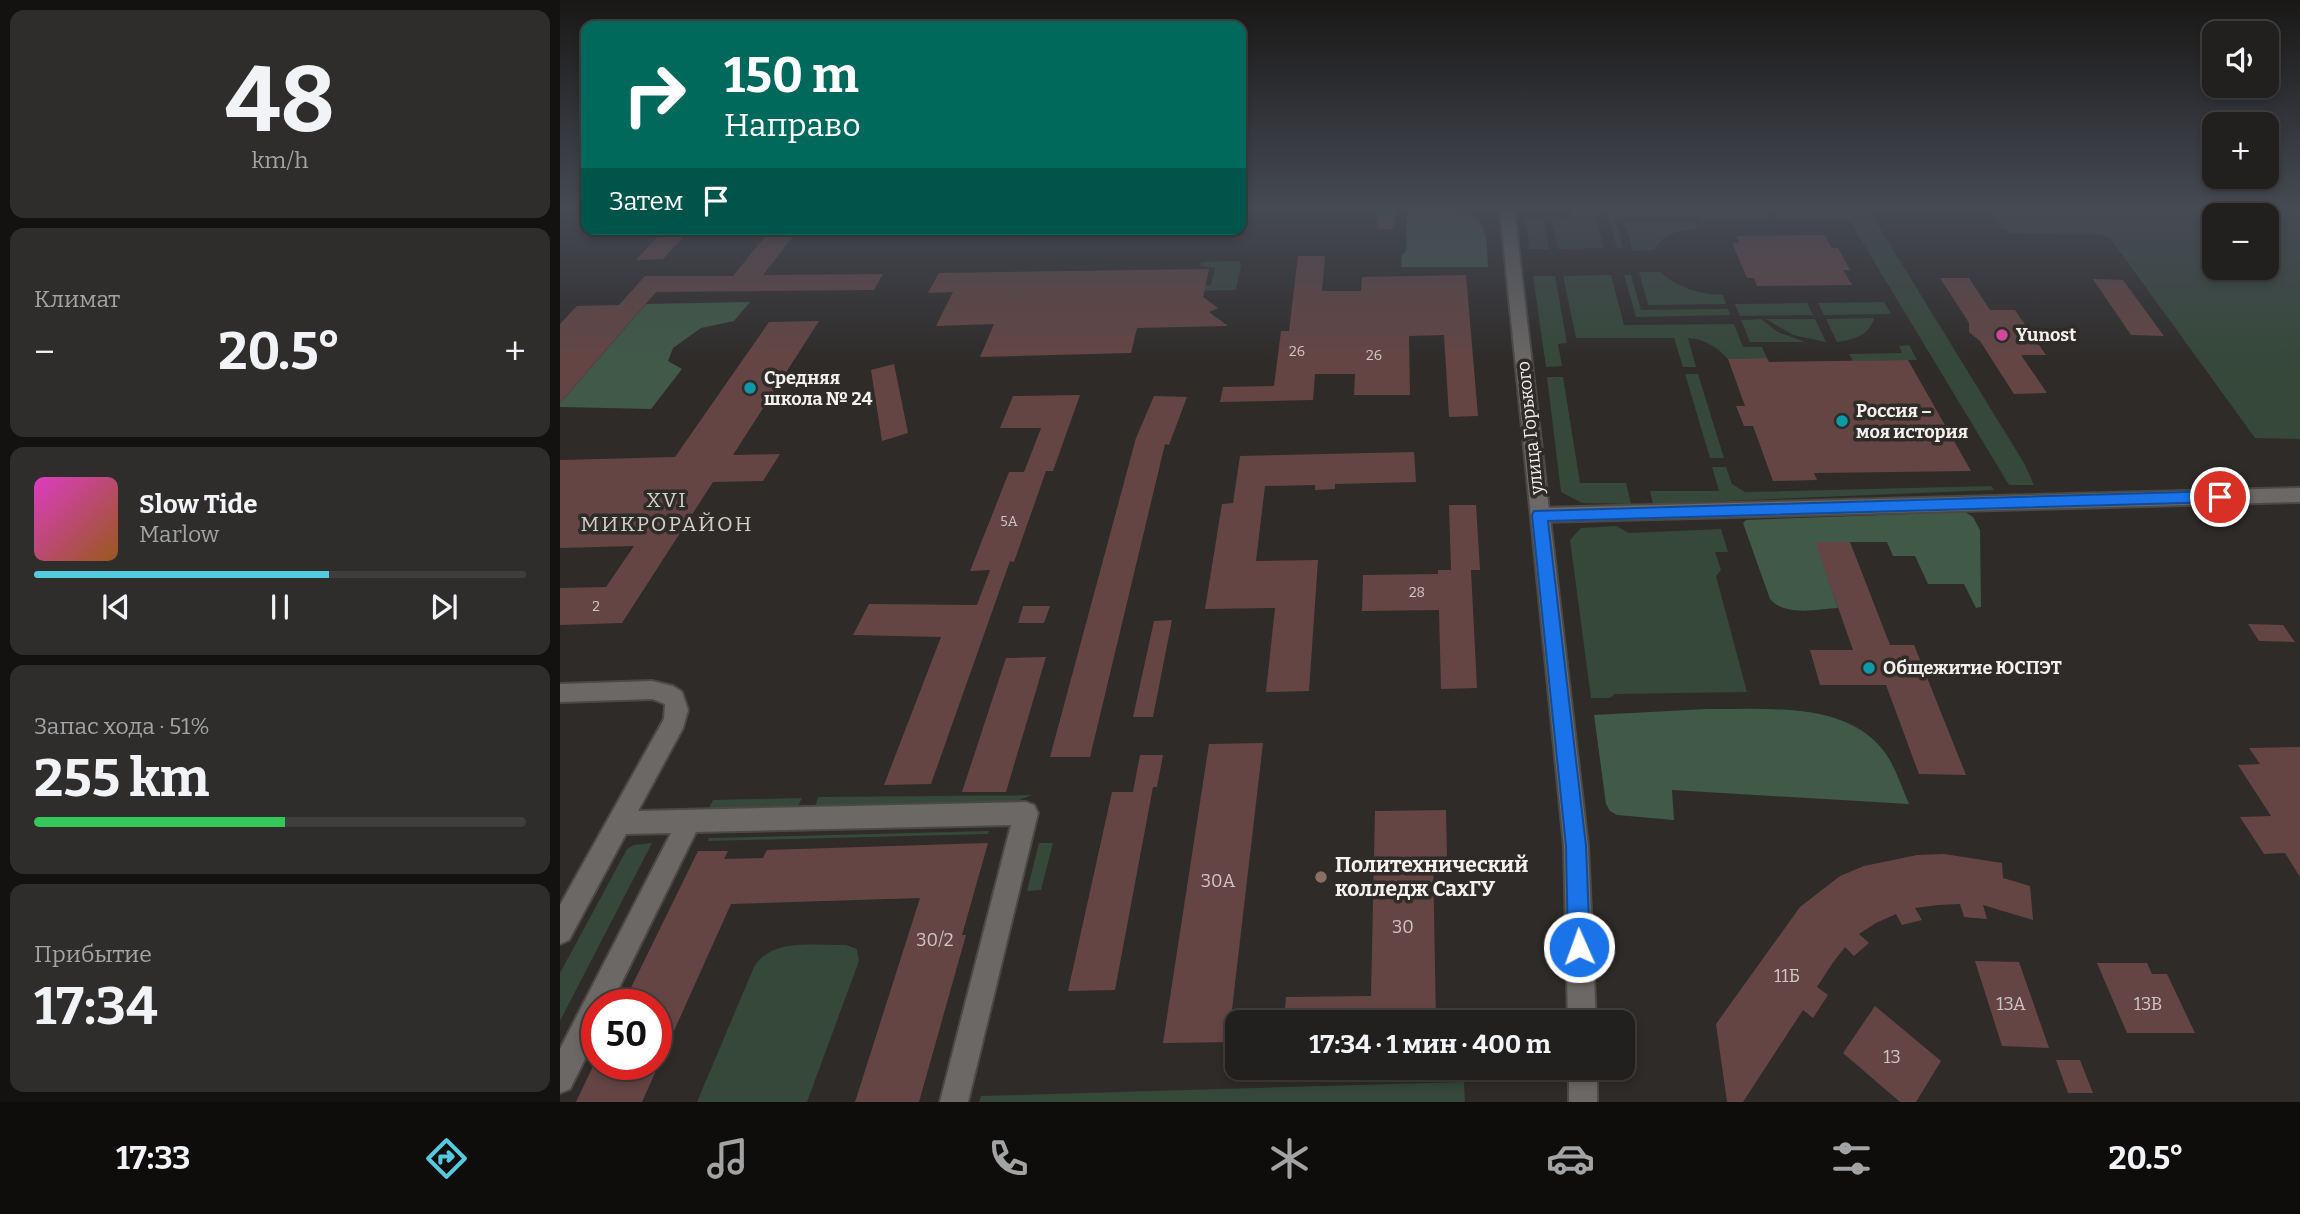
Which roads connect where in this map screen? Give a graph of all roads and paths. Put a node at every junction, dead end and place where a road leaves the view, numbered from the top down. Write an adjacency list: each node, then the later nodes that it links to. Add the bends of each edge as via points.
1 (1512, 260): 3 (street, улица Горького)
2 (2300, 495): 3 (street)
3 (1539, 515): 9 (street, улица Горького, via 1576,846)
4 (560, 693): 6 (street, via 652,690 674,699 675,721)
5 (689, 822): 6 (street); 8 (street); 13 (street, via 1026,813)
6 (620, 824): 7 (street)
7 (560, 931)
8 (605, 989)
9 (1582, 1010)
10 (581, 1037): 11 (street)
11 (560, 1079)
12 (1583, 1080): 14 (street)
13 (954, 1102)
14 (1583, 1102)

